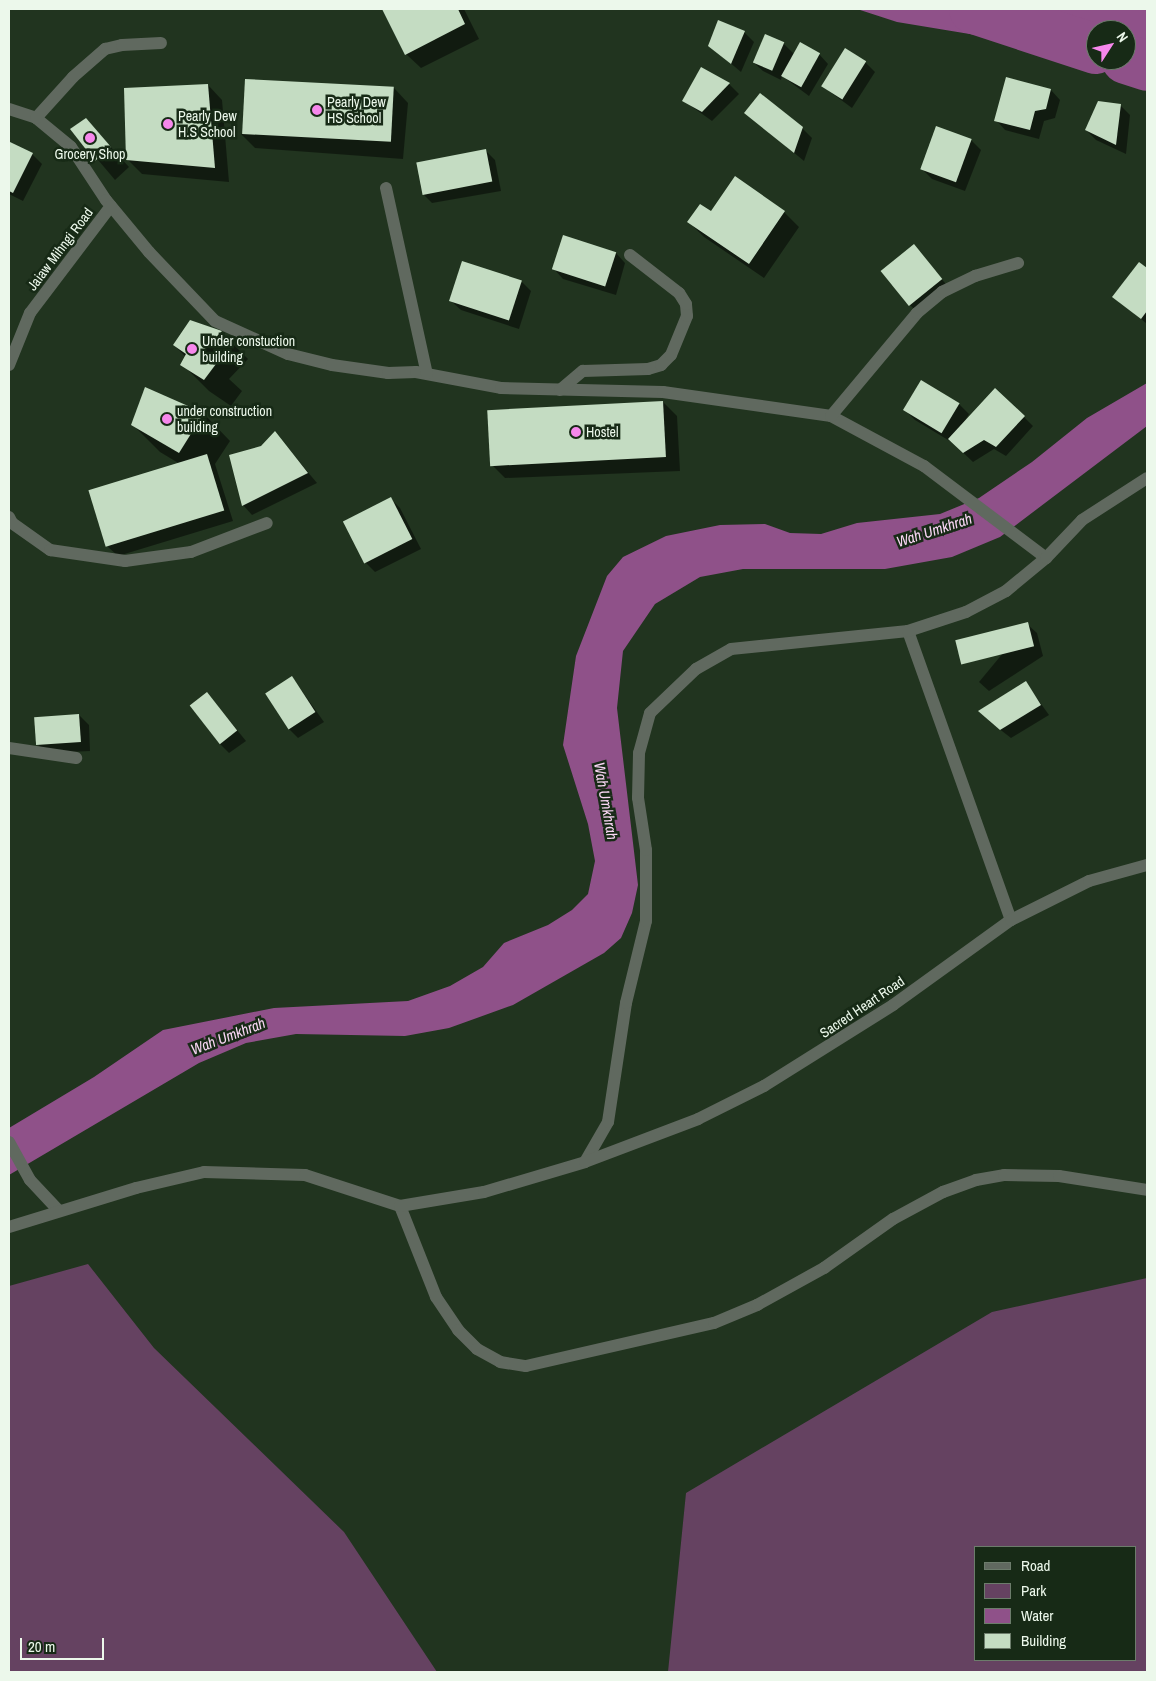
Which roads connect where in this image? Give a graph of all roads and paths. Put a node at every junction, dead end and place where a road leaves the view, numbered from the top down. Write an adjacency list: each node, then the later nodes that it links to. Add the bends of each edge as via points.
1 (161, 43): 3 (street, via 122,44 105,49 73,77)
2 (9, 109): 3 (street)
3 (36, 118): 5 (street, via 71,147)
4 (386, 188): 9 (street)
5 (111, 206): 8 (street, Jaiaw Mihngi Road, via 30,313); 9 (street, via 149,252 215,321 288,354 388,373)
6 (630, 255): 10 (street, via 679,293 686,304 688,316 671,355 661,365 648,369 583,371)
7 (1018, 263): 11 (street, via 975,276 936,297 916,313)
8 (9, 365)
9 (427, 374): 10 (street, via 501,388)
10 (560, 390): 11 (street, via 663,392)
11 (831, 416): 15 (street, via 924,466)
12 (1147, 478): 15 (street, via 1082,520)
13 (267, 522): 14 (street, via 191,552 125,561 50,550)
14 (10, 525)
15 (1046, 558): 16 (street, via 1006,591 966,612)
16 (908, 630): 20 (street); 22 (street, via 731,649 696,669 650,714 638,762 638,798 646,850 646,921 626,1003 608,1122)
17 (9, 748): 18 (street)
18 (76, 758)
19 (1147, 864): 20 (street, Sacred Heart Road, via 1089,881)
20 (1011, 920): 22 (street, Sacred Heart Road, via 848,1035 764,1086 698,1119)
21 (9, 1142): 25 (street, via 30,1180)
22 (585, 1162): 24 (street, Sacred Heart Road, via 484,1192)
23 (1147, 1190): 24 (street, via 1059,1176 1004,1175 976,1180 934,1196 893,1219 824,1268 757,1305 714,1323 526,1366 500,1362 476,1349 458,1330 436,1297)
24 (400, 1206): 25 (street, via 305,1175 204,1172)
25 (59, 1211): 26 (street)
26 (9, 1227)

